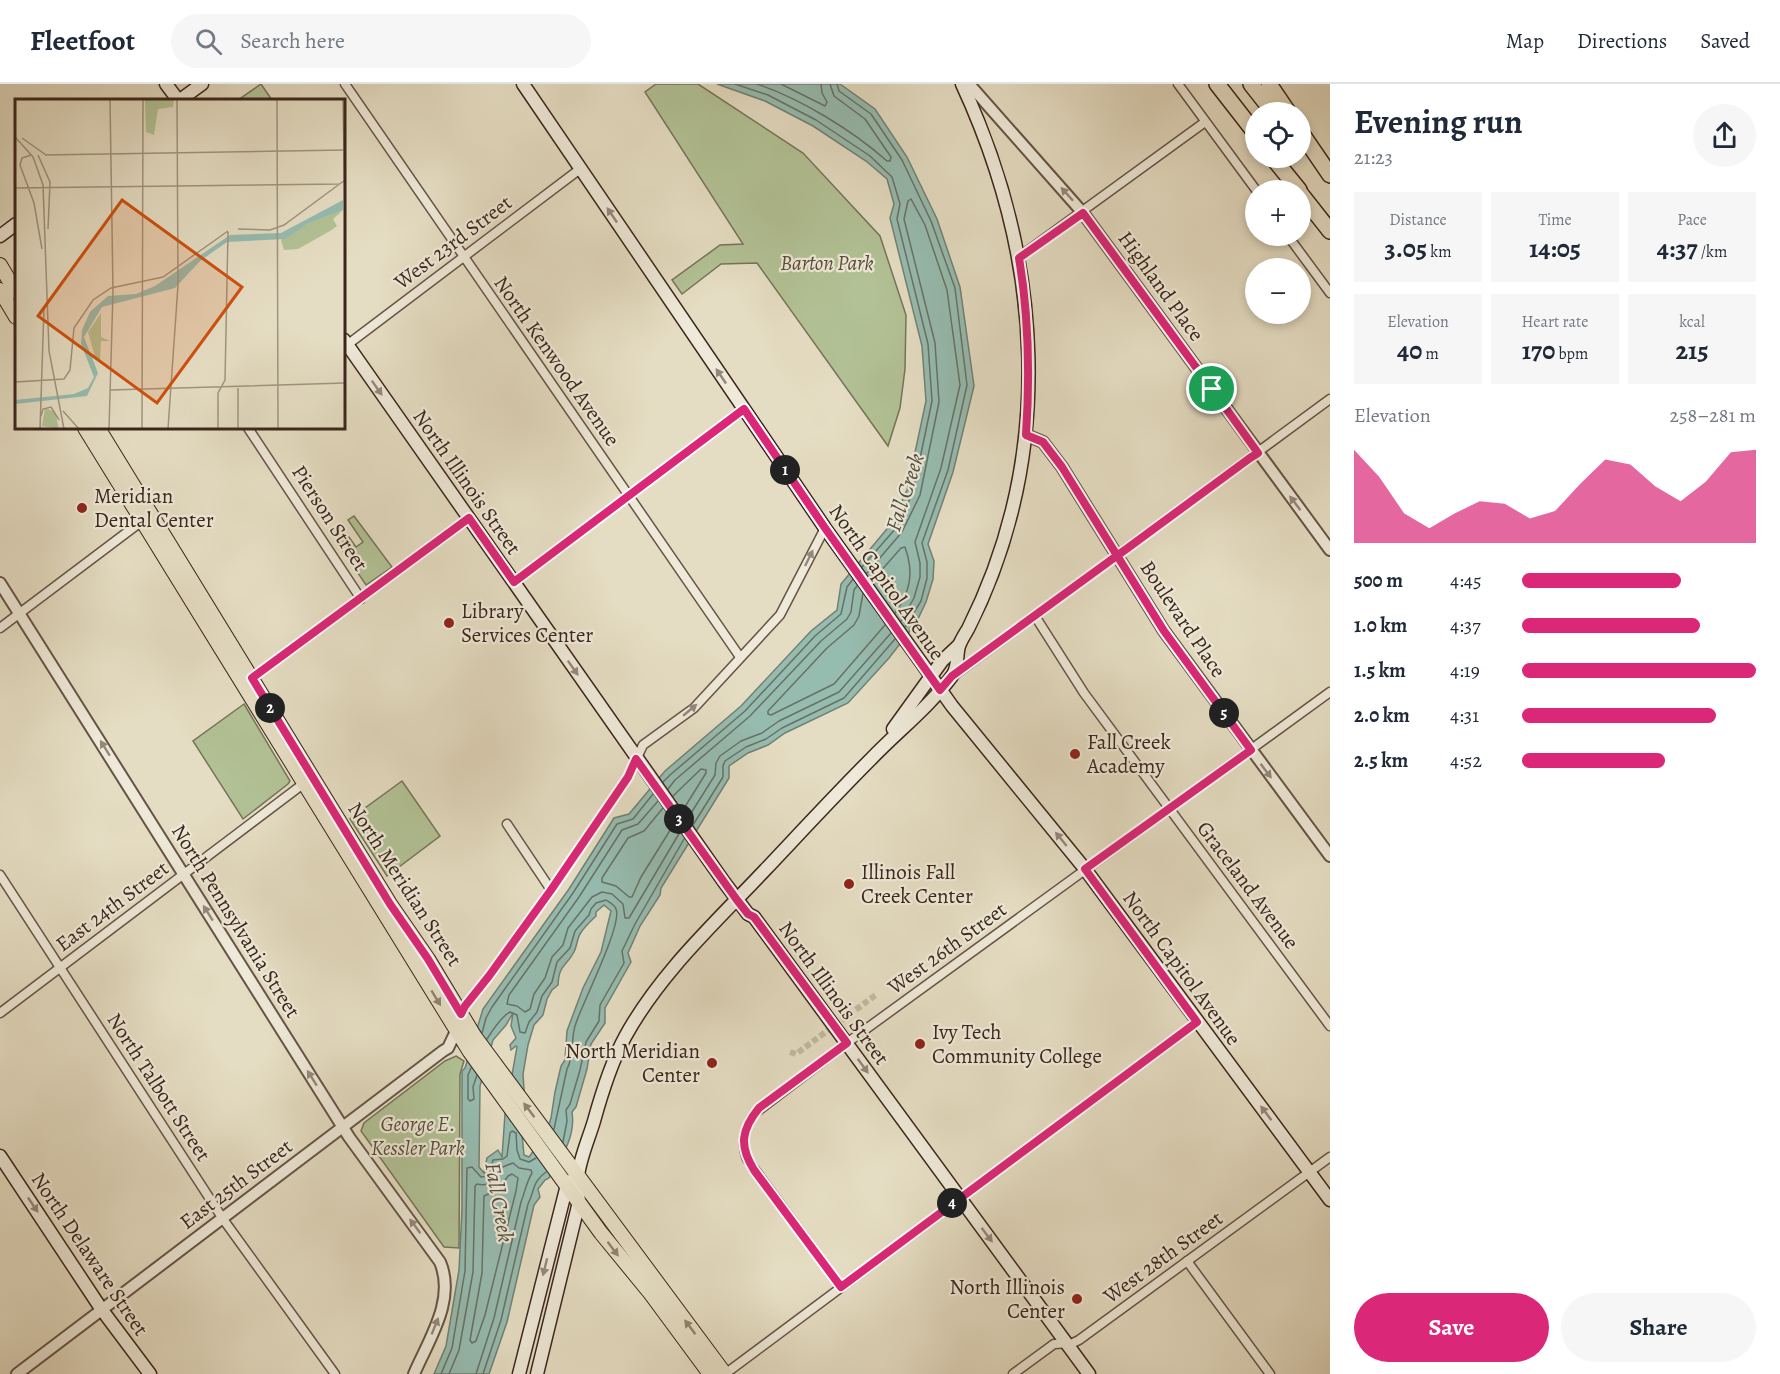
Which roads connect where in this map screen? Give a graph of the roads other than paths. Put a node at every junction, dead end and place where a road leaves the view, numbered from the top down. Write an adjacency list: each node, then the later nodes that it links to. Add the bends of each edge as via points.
1 (166, 84): 11 (main road)
2 (202, 84): 12 (main road)
3 (345, 84): 31 (street, North Kenwood Avenue)
4 (523, 84): 20 (main road, North Capitol Avenue)
5 (962, 84): 32 (main road, via 988,143)
6 (969, 84): 26 (street, Highland Place, one-way to 6)
7 (1178, 84): 16 (street)
8 (1217, 84): 15 (highway)
9 (1251, 84): 13 (highway)
10 (1269, 84): 14 (highway)
11 (178, 99)
12 (180, 99)
13 (1265, 102)
14 (1281, 102)
15 (1245, 120)
16 (1205, 122): 22 (street); 26 (street)
17 (1311, 147): 21 (highway)
18 (1311, 162): 24 (highway)
19 (1281, 168): 23 (highway)
20 (580, 169): 31 (street, West 23rd Street); 40 (main road, North Capitol Avenue, one-way to 20)
21 (1330, 175)
22 (1248, 180)
23 (1290, 180)
24 (1330, 185)
25 (1311, 206): 28 (highway)
26 (1083, 213): 32 (street); 45 (street, Highland Place)
27 (15, 225): 29 (main road)
28 (1330, 231)
29 (0, 236)
30 (1295, 246): 36 (street)
31 (464, 257): 38 (street, West 23rd Street); 46 (street, North Kenwood Avenue)
32 (1019, 258): 44 (main road, via 1029,346)
33 (0, 265): 35 (main road)
34 (0, 290): 37 (main road)
35 (15, 290)
36 (1330, 293)
37 (15, 315)
38 (345, 342): 47 (main road, North Illinois Street, one-way to 47)
39 (1330, 399): 45 (street)
40 (744, 409): 46 (street); 49 (main road, North Capitol Avenue)
41 (86, 429): 48 (main road, North Meridian Street)
42 (99, 429): 61 (main road, North Meridian Street)
43 (249, 429): 54 (street, Pierson Street)
44 (1026, 435): 51 (street, Boulevard Place, via 1043,442 1062,467); 58 (main road, via 1017,495 1005,539)
45 (1258, 453): 50 (street, Highland Place, one-way to 45); 51 (street)
46 (629, 496): 52 (street); 59 (street, North Kenwood Avenue)
47 (469, 518): 52 (main road, North Illinois Street); 54 (street)
48 (142, 521): 55 (street); 68 (main road, North Meridian Street)
49 (825, 528): 59 (street, one-way to 49, via 780,615); 62 (main road, North Capitol Avenue)
50 (1330, 550)
51 (1116, 556): 56 (street); 65 (street, Boulevard Place, via 1164,631)
52 (514, 582): 67 (main road, North Illinois Street, one-way to 67)
53 (0, 583): 55 (street, North Pennsylvania Street)
54 (361, 599): 61 (street)
55 (19, 613): 57 (street); 74 (street, North Pennsylvania Street, one-way to 55)
56 (1035, 616): 60 (street); 69 (street, Graceland Avenue, via 1084,693)
57 (0, 628)
58 (959, 645): 60 (main road); 62 (main road, via 942,660)
59 (740, 657): 67 (street, one-way to 59, via 643,745 694,708)
60 (952, 676): 63 (main road)
61 (252, 678): 79 (main road, North Meridian Street)
62 (931, 678): 63 (main road, North Capitol Avenue); 66 (main road)
63 (940, 690): 66 (main road); 72 (main road, North Capitol Avenue, one-way to 63)
64 (1330, 692): 65 (street, West 26th Street)
65 (1251, 750): 69 (street, West 26th Street); 71 (street, Boulevard Place, one-way to 71)
66 (872, 758): 76 (main road)
67 (636, 759): 75 (street, via 628,777); 76 (main road, North Illinois Street)
68 (303, 784): 74 (street, East 24th Street); 82 (main road, North Meridian Street, one-way to 82)
69 (1169, 808): 72 (street, West 26th Street); 81 (street, Graceland Avenue)
70 (507, 824): 75 (street)
71 (1330, 856)
72 (1085, 869): 80 (main road, North Capitol Avenue); 83 (street, West 26th Street)
73 (0, 875): 77 (street, North Talbott Street)
74 (183, 875): 77 (street, East 24th Street); 84 (street, North Pennsylvania Street, one-way to 74)
75 (551, 890): 79 (street)
76 (737, 900): 83 (main road, North Illinois Street, via 754,917); 88 (main road, via 663,980 625,1037 611,1066)
77 (60, 968): 78 (street, East 24th Street); 93 (street, North Talbott Street)
78 (0, 1013)
79 (461, 1014): 82 (street, East 25th Street); 88 (main road, North Meridian Street, one-way to 79)
80 (1197, 1022): 87 (main road, North Capitol Avenue, one-way to 80); 90 (street)
81 (1330, 1026)
82 (457, 1031): 84 (street, East 25th Street, via 448,1048); 89 (main road, North Meridian Street)
83 (847, 1043): 90 (main road, North Illinois Street, one-way to 90); 95 (street, West 26th Street, via 759,1108 743,1140 754,1170)
84 (344, 1128): 93 (street, East 25th Street); 101 (street, North Pennsylvania Street, one-way to 84, via 442,1309 445,1276 437,1256)
85 (0, 1156): 96 (main road, North Delaware Street, one-way to 96)
86 (1330, 1157): 87 (street, West 28th Street)
87 (1310, 1172): 91 (main road, North Capitol Avenue); 94 (street, West 28th Street)
88 (578, 1174): 89 (main road); 92 (main road); 105 (main road, North Meridian Street, one-way to 88)
89 (563, 1179): 92 (main road, North Meridian Street); 102 (main road, one-way to 102)
90 (959, 1198): 95 (street); 97 (main road, North Illinois Street, one-way to 97)
91 (1330, 1200)
92 (579, 1202): 103 (main road); 104 (main road, North Meridian Street, one-way to 104)
93 (223, 1219): 96 (street, East 25th Street); 100 (street, North Talbott Street)
94 (1187, 1261): 97 (street, West 28th Street, via 1079,1340); 108 (street)
95 (841, 1287): 105 (street)
96 (102, 1310): 98 (street, East 25th Street); 99 (main road, North Delaware Street)
97 (1066, 1342): 106 (street, West 28th Street, via 1054,1344); 107 (main road, North Illinois Street)
98 (17, 1374)
99 (150, 1374)
100 (335, 1374)
101 (414, 1374)
102 (519, 1374)
103 (537, 1374)
104 (710, 1374)
105 (725, 1374)
106 (1013, 1374)
107 (1089, 1374)
108 (1270, 1374)

